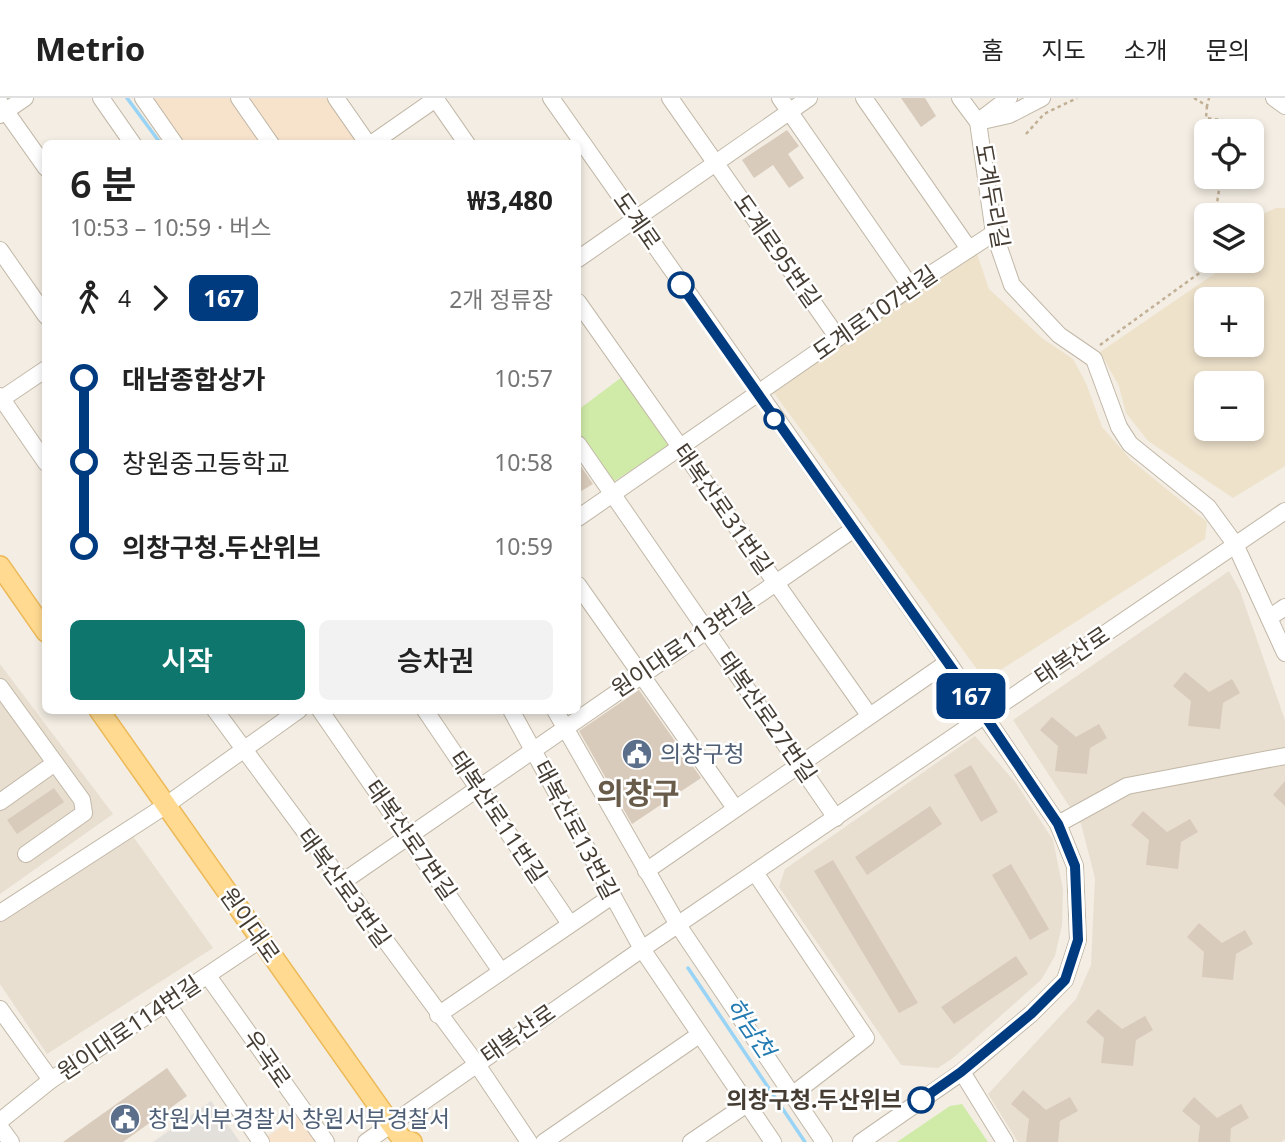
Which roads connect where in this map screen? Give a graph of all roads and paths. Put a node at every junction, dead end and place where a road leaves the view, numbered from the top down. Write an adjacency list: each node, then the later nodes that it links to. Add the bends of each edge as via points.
1 (25, 98): 21 (street)
2 (102, 98): 25 (street)
3 (143, 98): 26 (street)
4 (239, 98): 27 (street)
5 (336, 98): 28 (street)
6 (436, 98): 29 (street); 30 (street)
7 (551, 98): 31 (street, 도계로)
8 (670, 98): 34 (street, 도계로95번길)
9 (809, 98): 18 (street)
10 (864, 98): 37 (street)
11 (960, 98): 23 (street, 도계두리길)
12 (1009, 98): 23 (street)
13 (1042, 98): 23 (street, via 1009,115)
14 (1077, 98): 24 (path, via 1044,114)
15 (1194, 98): 19 (path)
16 (1209, 98): 19 (path)
17 (1273, 98): 20 (street)
18 (784, 105): 34 (street); 41 (street)
19 (1207, 106): 22 (path, via 1206,118)
20 (1285, 106)
21 (2, 110): 33 (street)
22 (1214, 119)
23 (978, 122): 36 (street, 도계두리길)
24 (1026, 134)
25 (130, 140)
26 (172, 140)
27 (268, 140)
28 (366, 140)
29 (375, 140)
30 (464, 140)
31 (581, 140)
32 (581, 141): 35 (street, 도계로)
33 (42, 163)
34 (716, 163): 35 (street); 44 (street, 도계로95번길)
35 (636, 219): 39 (street); 47 (street, 도계로)
36 (994, 233): 37 (street, 도계로107번길); 45 (street, 도계두리길, via 1012,285 1059,335)
37 (969, 249): 41 (street, 도계로107번길)
38 (0, 250): 43 (street)
39 (581, 257)
40 (1199, 273): 45 (path, via 1098,346)
41 (911, 287): 44 (street, 도계로107번길)
42 (581, 306): 50 (street, 태복산로31번길)
43 (42, 310)
44 (838, 338): 47 (street, 도계로107번길)
45 (1094, 359): 56 (street, via 1130,444 1208,507)
46 (42, 372): 48 (street)
47 (757, 395): 50 (street, 도계로107번길); 55 (street, 도계로)
48 (1, 398): 51 (street)
49 (581, 448): 52 (street, 태복산로27번길)
50 (680, 448): 52 (street, 도계로107번길); 58 (street, 태복산로31번길)
51 (42, 457)
52 (612, 494): 54 (street, 도계로107번길); 63 (street, 태복산로27번길)
53 (1285, 510): 56 (street, 태복산로)
54 (581, 516)
55 (854, 528): 58 (street, 원이대로113번길); 65 (street, 도계로)
56 (1235, 544): 61 (street); 76 (street, 태복산로)
57 (0, 566): 62 (main road)
58 (775, 583): 63 (street, 원이대로113번길); 75 (street, 태복산로31번길)
59 (581, 589): 66 (street)
60 (1285, 607): 61 (street)
61 (1269, 618): 64 (street)
62 (42, 626)
63 (706, 630): 66 (street, 원이대로113번길); 82 (street, 태복산로27번길)
64 (1285, 653)
65 (948, 662): 75 (street); 76 (street, 도계로)
66 (641, 675): 77 (street, 원이대로113번길); 86 (street)
67 (0, 687): 81 (street)
68 (102, 714): 85 (main road, 원이대로)
69 (218, 714): 78 (street, 태복산로3번길)
70 (293, 714): 78 (street)
71 (323, 714): 89 (street, 태복산로7번길)
72 (428, 714): 83 (street, 태복산로11번길)
73 (513, 714): 79 (street, 태복산로13번길)
74 (557, 714): 77 (street)
75 (869, 715): 82 (street)
76 (984, 715): 87 (street, 태복산로); 88 (street, 도계로)
77 (565, 728): 79 (street, 원이대로113번길); 91 (street)
78 (243, 750): 85 (street); 93 (street, 태복산로3번길)
79 (533, 750): 83 (street, 원이대로113번길); 94 (street, 태복산로13번길)
80 (1285, 756): 88 (street, via 1127,786)
81 (55, 763): 84 (street); 90 (street, via 82,800 84,813)
82 (800, 763): 86 (street); 87 (street, 태복산로27번길)
83 (479, 788): 89 (street, 원이대로113번길); 96 (street, 태복산로11번길)
84 (0, 802)
85 (165, 806): 95 (street); 98 (main road, 원이대로)
86 (735, 808): 91 (street)
87 (836, 818): 92 (street, 태복산로)
88 (1058, 824): 107 (street, 도계로, via 1075,866 1079,903 1078,940 1065,980)
89 (409, 836): 93 (street, 원이대로113번길); 100 (street, 태복산로7번길)
90 (26, 854)
91 (646, 871): 97 (street)
92 (756, 874): 97 (street, 태복산로); 109 (street, via 866,1038)
93 (341, 883): 104 (street, 태복산로3번길)
94 (612, 896): 96 (street); 99 (street, 태복산로13번길)
95 (0, 913)
96 (570, 924): 100 (street)
97 (676, 926): 99 (street, 태복산로); 109 (street)
98 (260, 940): 101 (street, 원이대로114번길); 113 (main road, 원이대로)
99 (644, 947): 105 (street, 태복산로13번길); 106 (street, 태복산로)
100 (500, 970): 104 (street)
101 (208, 976): 102 (street, 원이대로114번길); 116 (street, 우곡로)
102 (167, 1003): 108 (street, 원이대로114번길); 115 (street)
103 (0, 1009): 108 (street)
104 (438, 1015): 106 (street, 태복산로3번길)
105 (699, 1035): 110 (street, 태복산로13번길); 119 (street)
106 (476, 1063): 113 (street, 태복산로); 118 (street, 태복산로3번길)
107 (961, 1072): 123 (street, 도계로); 124 (street)
108 (51, 1080): 111 (street, 원이대로114번길)
109 (792, 1095): 122 (street)
110 (747, 1104): 120 (street); 121 (street, 태복산로13번길)
111 (0, 1121)
112 (0, 1127): 114 (street)
113 (402, 1137): 117 (street)
114 (10, 1142)
115 (261, 1142)
116 (326, 1142)
117 (366, 1142)
118 (529, 1142)
119 (544, 1142)
120 (691, 1142)
121 (773, 1142)
122 (824, 1142)
123 (861, 1142)
124 (1005, 1142)

